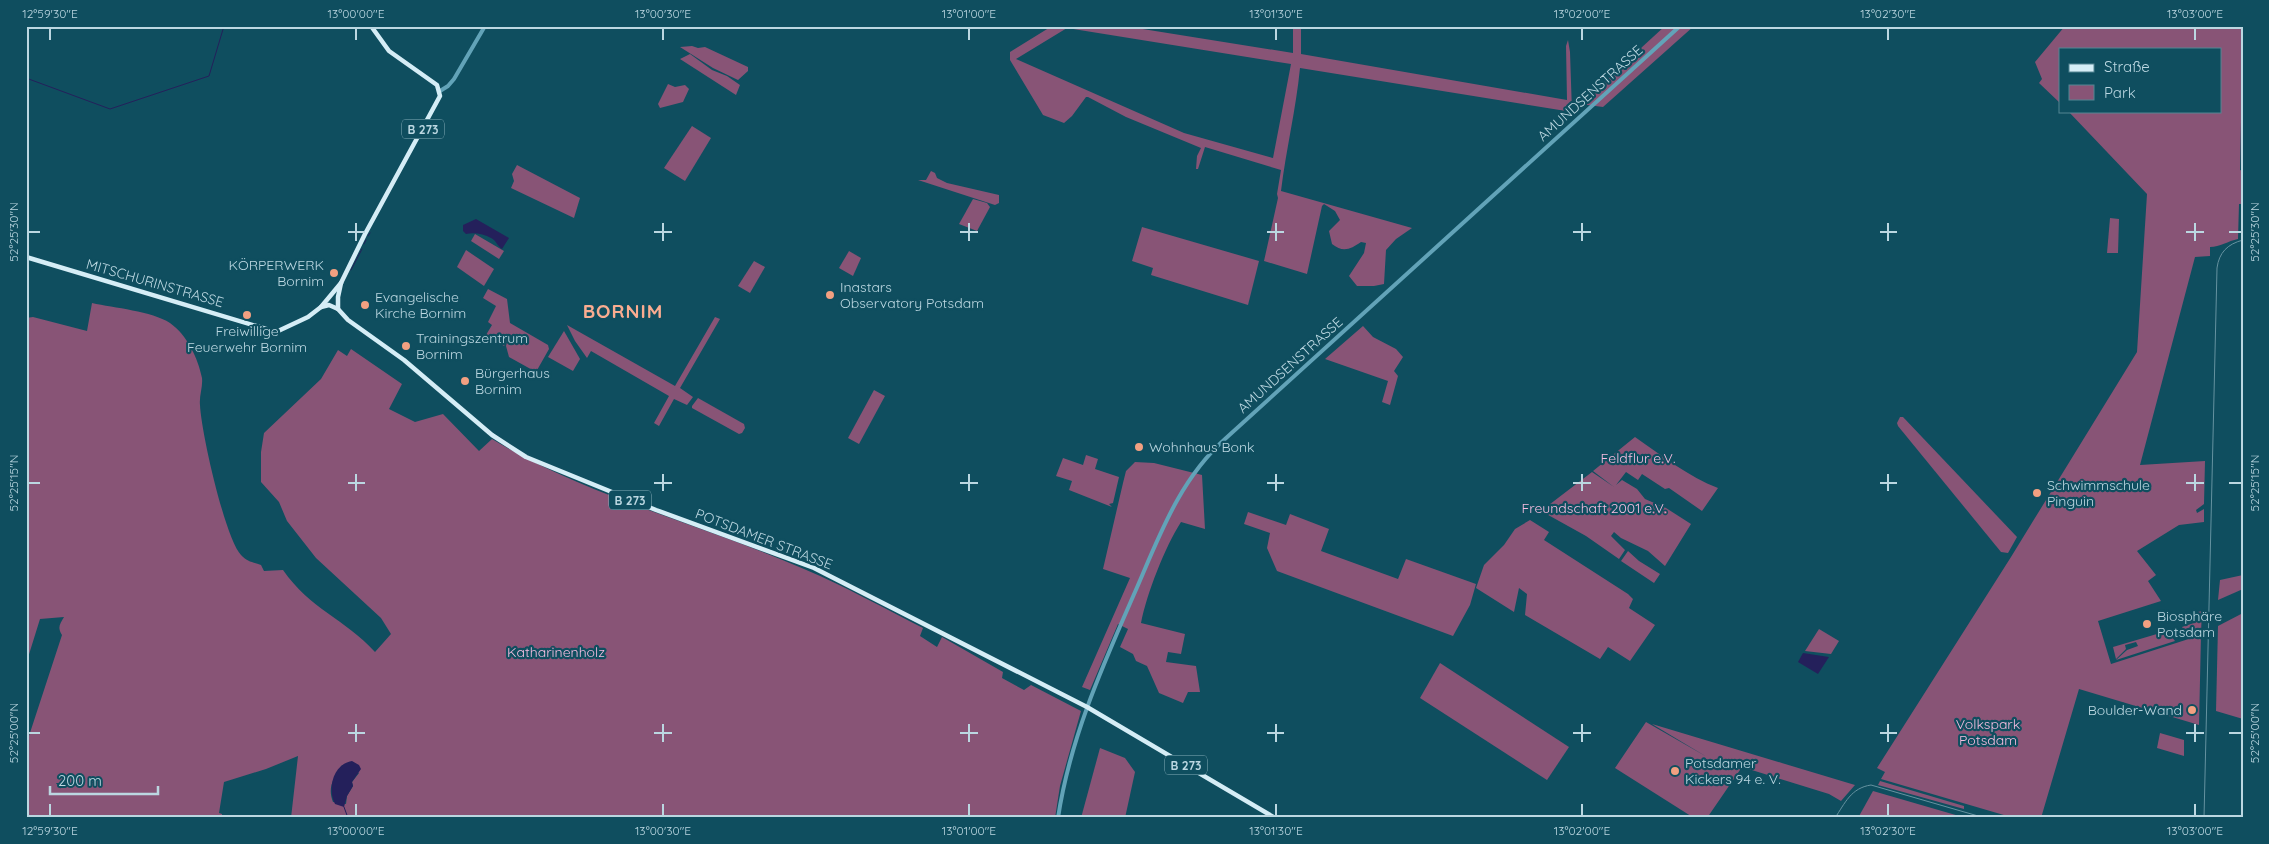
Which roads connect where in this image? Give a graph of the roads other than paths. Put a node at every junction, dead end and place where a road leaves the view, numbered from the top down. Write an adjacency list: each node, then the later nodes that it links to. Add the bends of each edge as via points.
1 (371, 26): 4 (main road, via 389,51 435,82)
2 (485, 26): 4 (street, via 454,79)
3 (1680, 26): 9 (street, AMUNDSENSTRASSE, via 1210,454 1192,474 1169,515)
4 (440, 91): 6 (main road, B 273, via 440,98 375,214)
5 (26, 257): 7 (main road, MITSCHURINSTRASSE, via 276,332)
6 (341, 284): 7 (main road); 8 (main road, B 273)
7 (321, 307): 8 (main road)
8 (338, 309): 9 (main road, POTSDAMER STRASSE / B 273, via 497,438 526,457 656,510 814,568)
9 (1087, 707): 10 (street, AMUNDSENSTRASSE, via 1064,785); 11 (main road, POTSDAMER STRASSE / B 273)
10 (1058, 818)
11 (1275, 818)

